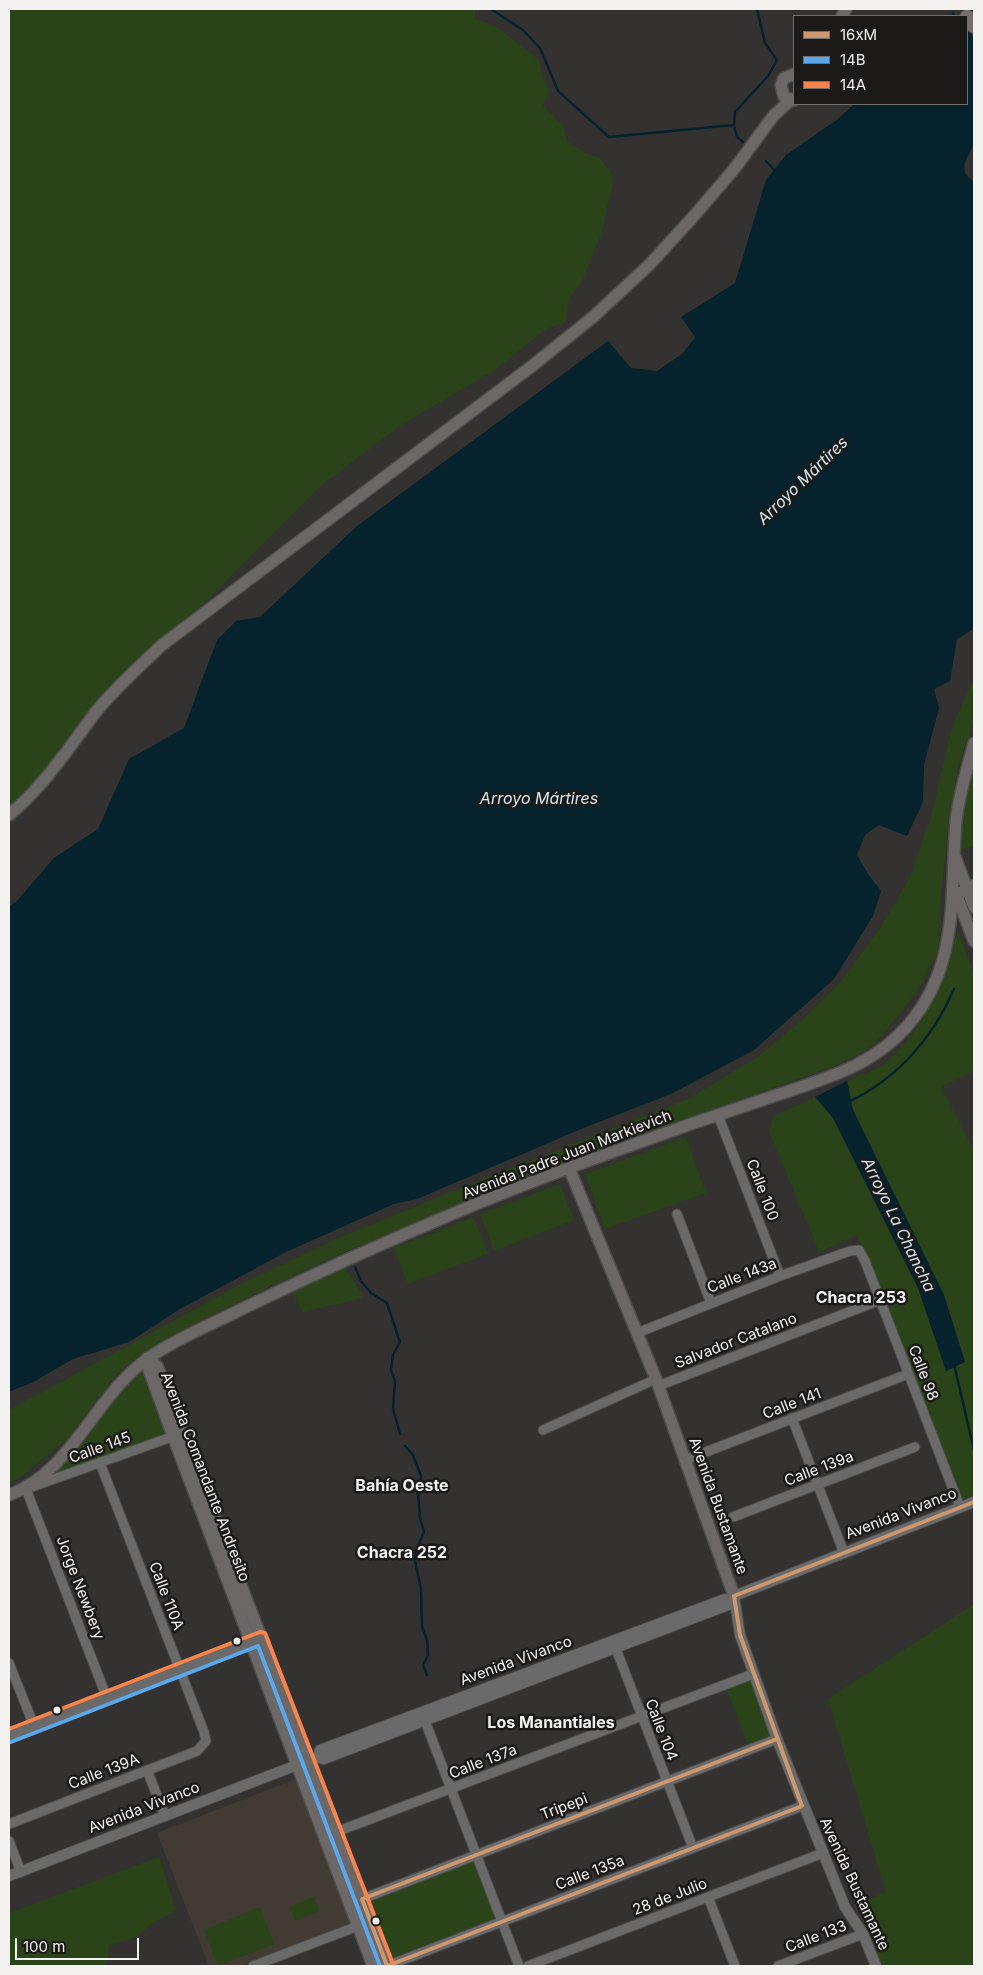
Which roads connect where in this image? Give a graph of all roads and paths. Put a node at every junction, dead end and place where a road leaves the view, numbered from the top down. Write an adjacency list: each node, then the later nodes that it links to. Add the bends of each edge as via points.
1 (793, 74): 2 (main road, via 782,81)
2 (789, 98): 4 (main road, via 735,168 650,265 532,366 162,645 96,712 37,789)
3 (974, 743): 5 (main road, Avenida Padre Juan Markievich, via 956,819)
4 (9, 815)
5 (955, 855): 6 (main road, Avenida Padre Juan Markievich); 7 (main road)
6 (952, 882): 8 (main road); 11 (main road, Avenida Padre Juan Markievich, via 949,939 935,984 910,1023 891,1043 846,1072)
7 (970, 885): 8 (street); 9 (main road)
8 (958, 899): 10 (main road)
9 (974, 907)
10 (974, 941)
11 (718, 1115): 12 (main road, Avenida Padre Juan Markievich); 15 (street, Calle 100)
12 (569, 1168): 18 (main road, Avenida Bustamante); 19 (main road, Avenida Padre Juan Markievich, via 372,1249 170,1344)
13 (677, 1214): 17 (street)
14 (859, 1250): 15 (street, Calle 143a); 16 (street, Calle 98)
15 (780, 1276): 17 (street, Calle 143a)
16 (880, 1300): 20 (street, Calle 98); 21 (street, Salvador Catalano)
17 (711, 1303): 18 (street, Calle 143a)
18 (637, 1333): 21 (main road, Avenida Bustamante)
19 (147, 1358): 24 (main road, Avenida Comandante Andresito, via 149,1370); 29 (main road, Avenida Padre Juan Markievich, via 126,1376 50,1469)
20 (908, 1374): 22 (street, Calle 141); 32 (street, Calle 98)
21 (657, 1382): 23 (street, Salvador Catalano); 26 (main road, Avenida Bustamante)
22 (792, 1418): 26 (street, Calle 141); 28 (street)
23 (543, 1430)
24 (178, 1434): 27 (street, Calle 145); 36 (main road, Avenida Comandante Andresito)
25 (916, 1447): 28 (street, Calle 139a)
26 (685, 1460): 35 (main road, Avenida Bustamante)
27 (100, 1463): 29 (street, Calle 145); 39 (street, Calle 110A)
28 (818, 1484): 33 (street, Calle 139a); 34 (street)
29 (26, 1489): 30 (main road, Avenida Padre Juan Markievich); 41 (street, Jorge Newbery)
30 (9, 1495)
31 (974, 1502): 32 (street, Avenida Vivanco)
32 (960, 1507): 34 (street, Avenida Vivanco)
33 (733, 1517)
34 (844, 1553): 35 (street, Avenida Vivanco)
35 (732, 1599): 37 (street, Avenida Vivanco, via 728,1606); 40 (street, Avenida Bustamante); 48 (street, Avenida Vivanco, via 320,1750)
36 (256, 1640): 39 (street); 48 (main road, Avenida Comandante Andresito); 49 (main road, Avenida Comandante Andresito)
37 (616, 1649): 42 (street, Calle 104); 43 (street, Avenida Vivanco)
38 (9, 1663): 44 (street)
39 (180, 1670): 41 (street); 47 (street, Calle 110A)
40 (752, 1674): 42 (street, Calle 137a); 46 (street, Avenida Bustamante)
41 (107, 1698): 44 (street)
42 (641, 1716): 51 (street, Calle 104); 52 (street, Calle 137a)
43 (425, 1721): 48 (street, Avenida Vivanco, via 324,1759); 52 (street)
44 (34, 1726): 45 (street)
45 (9, 1736)
46 (777, 1740): 51 (street, Tripepi); 53 (street, Avenida Bustamante)
47 (206, 1741): 50 (street, Calle 139A, via 197,1751)
48 (314, 1758): 49 (street, Avenida Vivanco); 56 (main road, Avenida Comandante Andresito)
49 (297, 1765): 54 (street, Avenida Vivanco); 66 (main road, Avenida Comandante Andresito)
50 (148, 1770): 54 (street); 55 (street, Calle 139A)
51 (667, 1782): 58 (street, Calle 104); 60 (street, Tripepi)
52 (451, 1788): 56 (street, Calle 137a); 60 (street)
53 (802, 1806): 58 (street, Calle 135a); 59 (street, Avenida Bustamante)
54 (165, 1816): 61 (street, Avenida Vivanco)
55 (9, 1824)
56 (336, 1832): 64 (main road, Avenida Comandante Andresito)
57 (9, 1842): 61 (street)
58 (693, 1848): 65 (street, Calle 135a)
59 (822, 1853): 63 (street, 28 de Julio); 67 (street, Avenida Bustamante, via 845,1907)
60 (477, 1855): 64 (street, Tripepi); 65 (street)
61 (21, 1872): 62 (street, Avenida Vivanco)
62 (9, 1876)
63 (708, 1897): 72 (street, 28 de Julio); 73 (street)
64 (362, 1899): 70 (main road, Avenida Comandante Andresito)
65 (503, 1922): 70 (street, Calle 135a); 71 (street)
66 (358, 1926): 68 (street); 69 (main road, Avenida Comandante Andresito)
67 (863, 1934): 74 (street, Calle 133); 75 (street, Avenida Bustamante)
68 (253, 1966)
69 (373, 1966)
70 (387, 1966)
71 (519, 1966)
72 (528, 1966)
73 (735, 1966)
74 (778, 1966)
75 (876, 1966)

